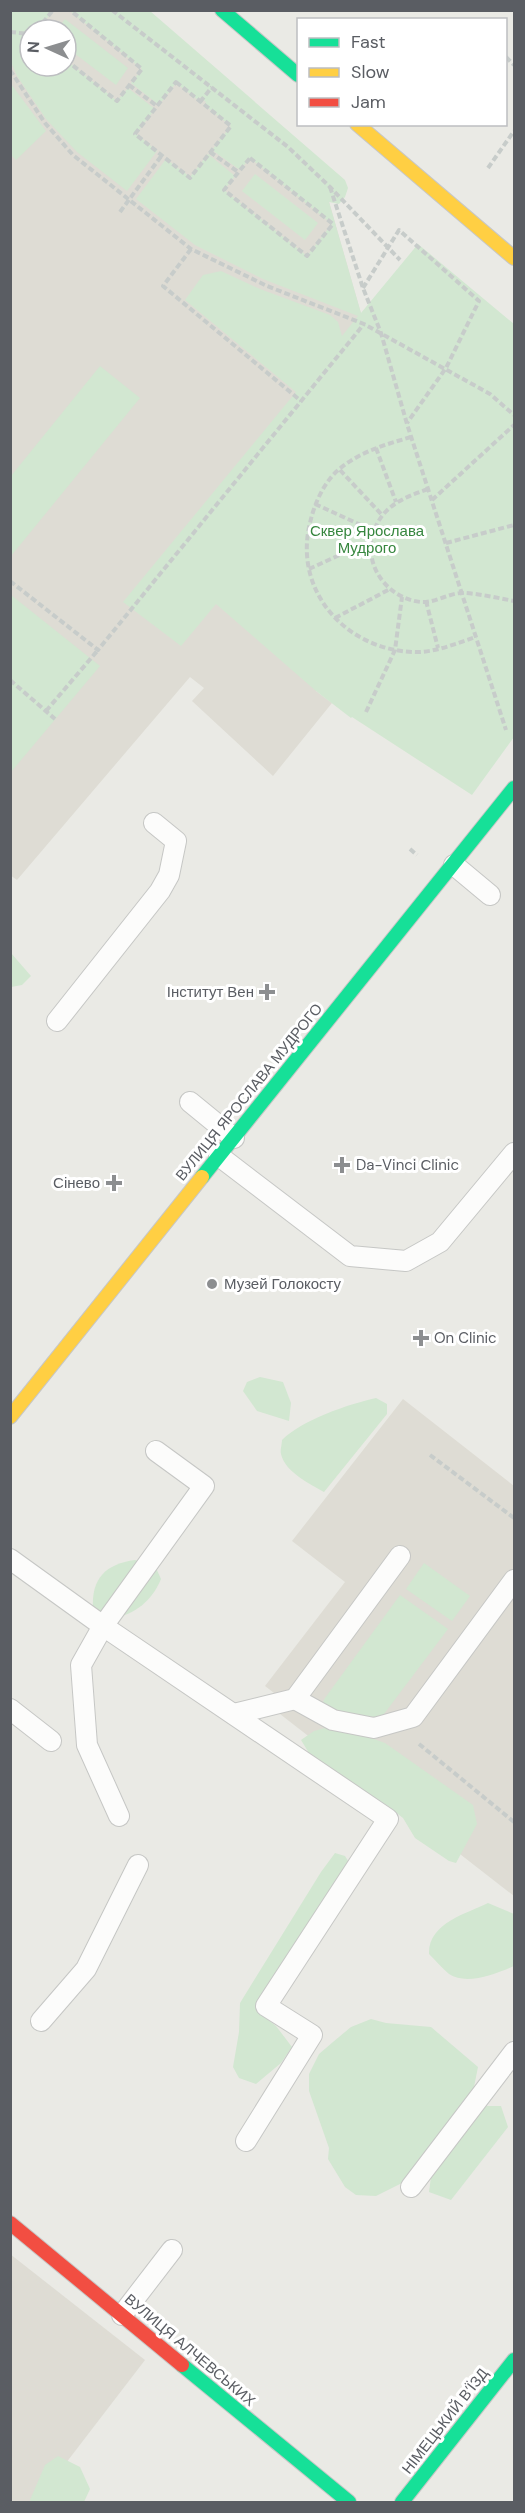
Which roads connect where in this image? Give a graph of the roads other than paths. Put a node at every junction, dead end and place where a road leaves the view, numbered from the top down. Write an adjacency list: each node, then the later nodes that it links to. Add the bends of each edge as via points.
1 (222, 10): 2 (street)
2 (297, 74)
3 (359, 126): 4 (street)
4 (514, 258)
5 (514, 788): 7 (street, ВУЛИЦЯ ЯРОСЛАВА МУДРОГО)
6 (154, 823): 9 (lane, via 176,841 169,875)
7 (454, 865): 8 (lane); 11 (street, ВУЛИЦЯ ЯРОСЛАВА МУДРОГО)
8 (490, 895)
9 (57, 1021)
10 (190, 1102): 11 (lane)
11 (234, 1138): 13 (street, ВУЛИЦЯ ЯРОСЛАВА МУДРОГО)
12 (514, 1153): 13 (lane, via 440,1242 406,1261 350,1256)
13 (219, 1156): 14 (street, ВУЛИЦЯ ЯРОСЛАВА МУДРОГО)
14 (10, 1418)
15 (156, 1451): 19 (lane, via 204,1486)
16 (400, 1556): 20 (lane)
17 (10, 1559): 19 (lane)
18 (514, 1580): 20 (lane, via 413,1717 374,1728 333,1720)
19 (103, 1626): 22 (lane); 24 (lane, via 81,1665 87,1745)
20 (295, 1699): 22 (lane)
21 (10, 1709): 23 (lane)
22 (234, 1714): 28 (lane, via 388,1819 266,2006 312,2036)
23 (51, 1741)
24 (119, 1816)
25 (138, 1865): 26 (lane, via 86,1969)
26 (41, 2021)
27 (514, 2052): 29 (lane)
28 (246, 2141)
29 (411, 2187)
30 (10, 2223): 32 (street, ВУЛИЦЯ АЛЧЕВСЬКИХ)
31 (172, 2250): 32 (lane)
32 (122, 2315): 34 (street, ВУЛИЦЯ АЛЧЕВСЬКИХ)
33 (514, 2360): 35 (street, НІМЕЦЬКИЙ В’ЇЗД)
34 (349, 2502)
35 (402, 2502)

